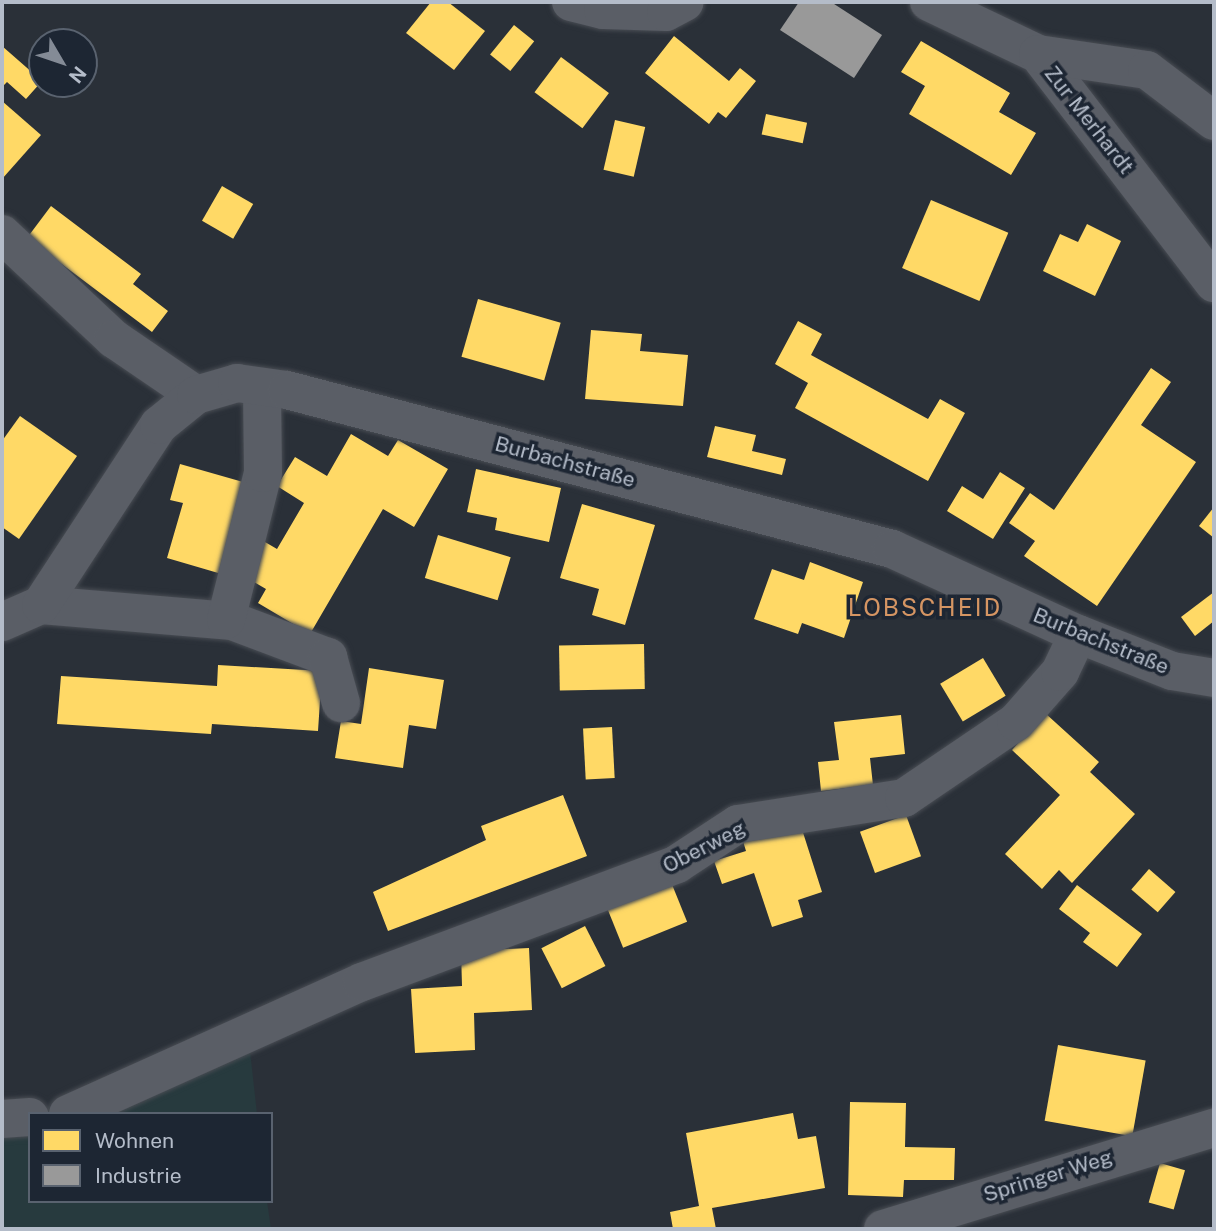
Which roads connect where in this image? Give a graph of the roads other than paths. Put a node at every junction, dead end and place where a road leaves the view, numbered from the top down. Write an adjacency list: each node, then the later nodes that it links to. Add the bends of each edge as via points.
1 (571, 2): 2 (street, via 603,10 666,12)
2 (685, 2)
3 (929, 2): 4 (street, Zur Merhardt)
4 (1038, 54): 5 (street, via 1147,70); 7 (street, Zur Merhardt)
5 (1214, 121)
6 (2, 234): 9 (street, via 114,338)
7 (1214, 283)
8 (262, 387): 9 (street, Burbachstraße, via 237,383); 11 (street, via 262,473); 13 (street, Burbachstraße, via 892,549)
9 (196, 395): 10 (street, Burbachstraße, via 159,425)
10 (41, 605): 11 (street); 12 (street)
11 (226, 620): 15 (street, via 328,657)
12 (2, 622)
13 (1078, 634): 14 (street, Burbachstraße, via 1172,671); 16 (street, Oberweg, via 1060,672 1016,722 904,798 738,824 677,864 362,982)
14 (1214, 678)
15 (341, 703)
16 (72, 1112)
17 (28, 1117): 18 (street)
18 (2, 1119)
19 (1214, 1128): 20 (street, Springer Weg)
20 (883, 1229)

